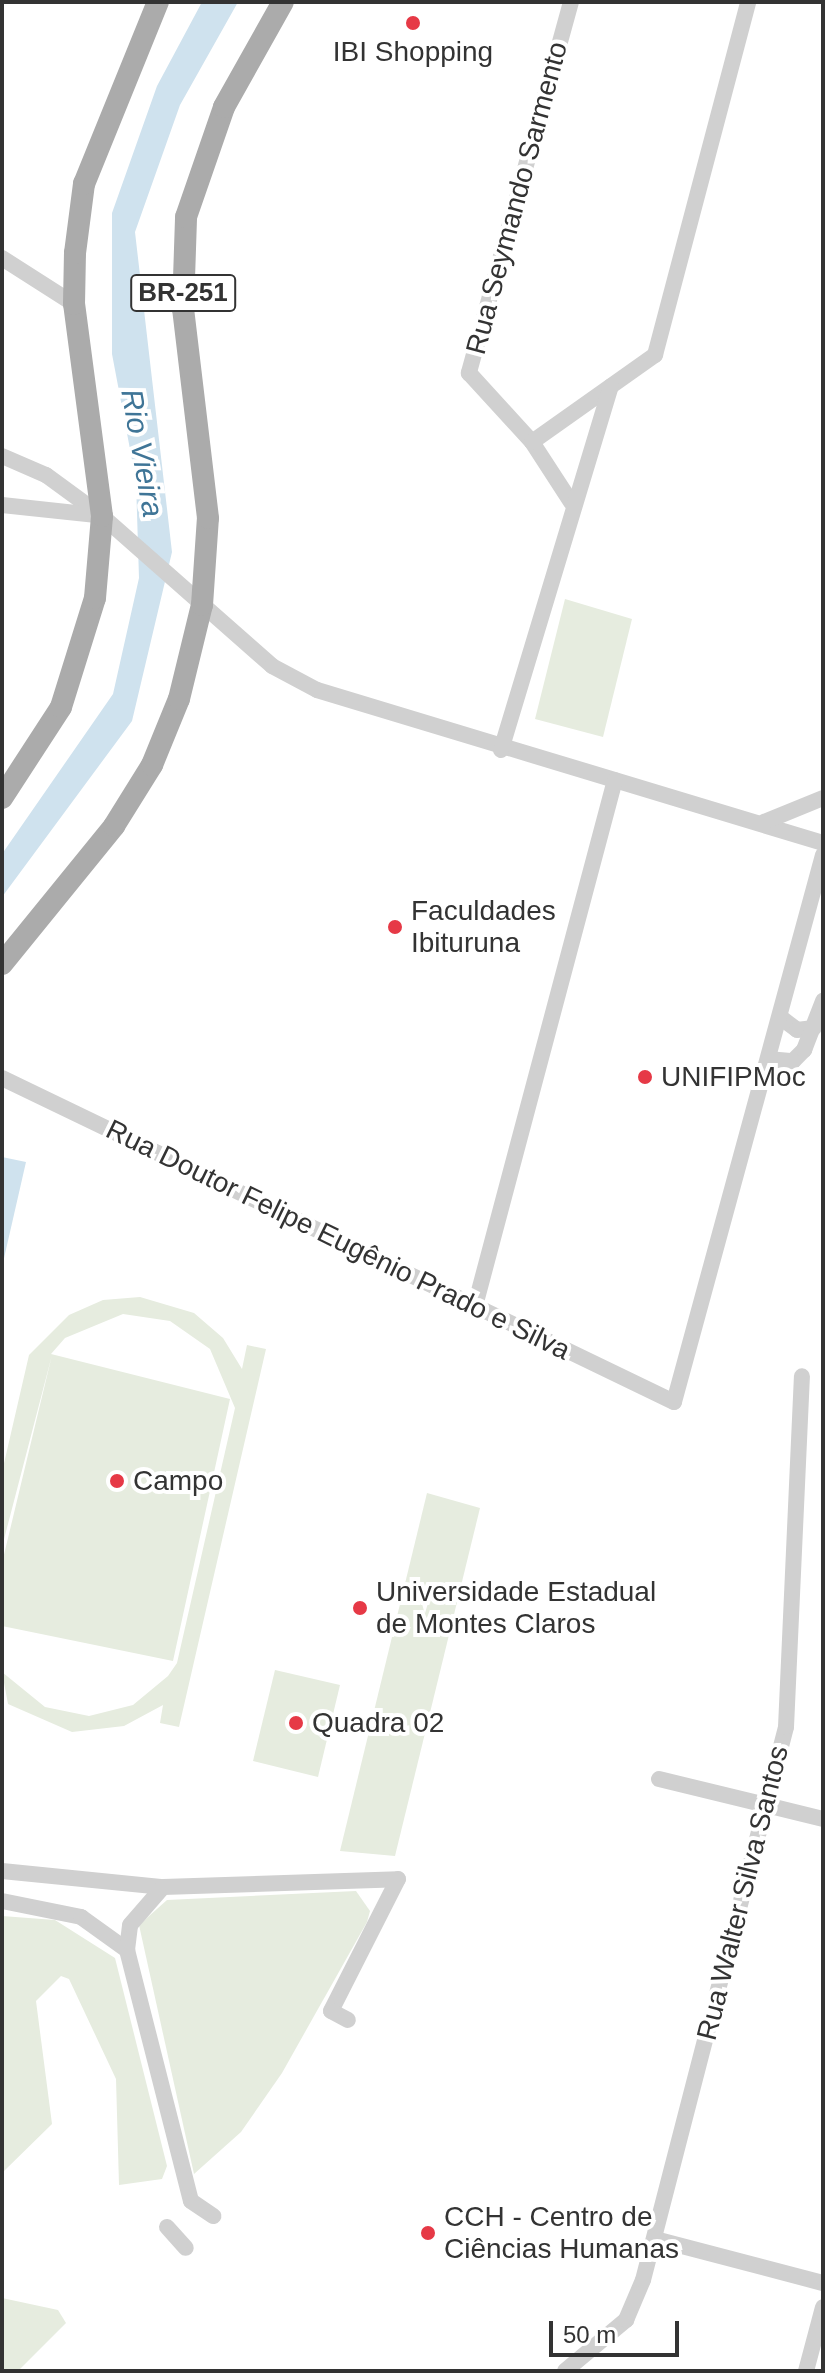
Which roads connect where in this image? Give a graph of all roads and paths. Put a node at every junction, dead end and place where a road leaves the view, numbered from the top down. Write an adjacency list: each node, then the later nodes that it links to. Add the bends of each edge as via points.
1 (158, 2): 6 (main road, via 84,184)
2 (283, 2): 15 (main road, BR-251, via 224,107 186,217 183,309 208,518)
3 (571, 2): 8 (street, Rua Seymando Sarmento, via 469,373)
4 (748, 2): 7 (street, via 655,355)
5 (2, 258): 6 (street)
6 (74, 304): 14 (main road)
7 (611, 386): 8 (street); 9 (street)
8 (532, 442): 11 (street, Rua Seymando Sarmento)
9 (586, 454): 11 (street, via 569,468); 12 (street)
10 (2, 456): 14 (street, via 46,475)
11 (549, 466): 12 (street, Rua Seymando Sarmento)
12 (571, 502): 16 (street)
13 (2, 505): 14 (street)
14 (102, 516): 15 (street); 18 (main road, via 95,598 61,707)
15 (202, 605): 16 (street, via 272,666 317,690); 23 (main road, BR-251, via 179,699 152,765 114,826)
16 (501, 750): 17 (street)
17 (615, 780): 20 (street); 29 (street)
18 (4, 788)
19 (823, 798): 20 (street)
20 (763, 822): 21 (street)
21 (823, 843)
22 (823, 855): 25 (street)
23 (2, 964)
24 (823, 1001): 26 (street)
25 (780, 1017): 26 (street, via 797,1030); 27 (street)
26 (814, 1028): 27 (street, via 793,1061)
27 (768, 1059): 29 (street, Rua Doutor Felipe Eugênio Prado e Silva, via 674,1402)
28 (2, 1078): 29 (street, Rua Doutor Felipe Eugênio Prado e Silva)
29 (475, 1306)
30 (802, 1376): 32 (street, Rua Walter Silva Santos, via 786,1727)
31 (659, 1779): 32 (street)
32 (765, 1803): 33 (street); 41 (street, Rua Walter Silva Santos)
33 (823, 1819)
34 (2, 1871): 35 (street)
35 (163, 1887): 37 (street, via 130,1925); 38 (street, via 398,1879 331,2011)
36 (2, 1901): 37 (street, via 81,1917)
37 (127, 1950): 39 (street, via 191,2201)
38 (348, 2020)
39 (213, 2216)
40 (167, 2227): 42 (street)
41 (655, 2239): 43 (street); 45 (street, Rua Walter Silva Santos, via 626,2320)
42 (186, 2248)
43 (823, 2283)
44 (823, 2307): 46 (street)
45 (565, 2371)
46 (806, 2371)

